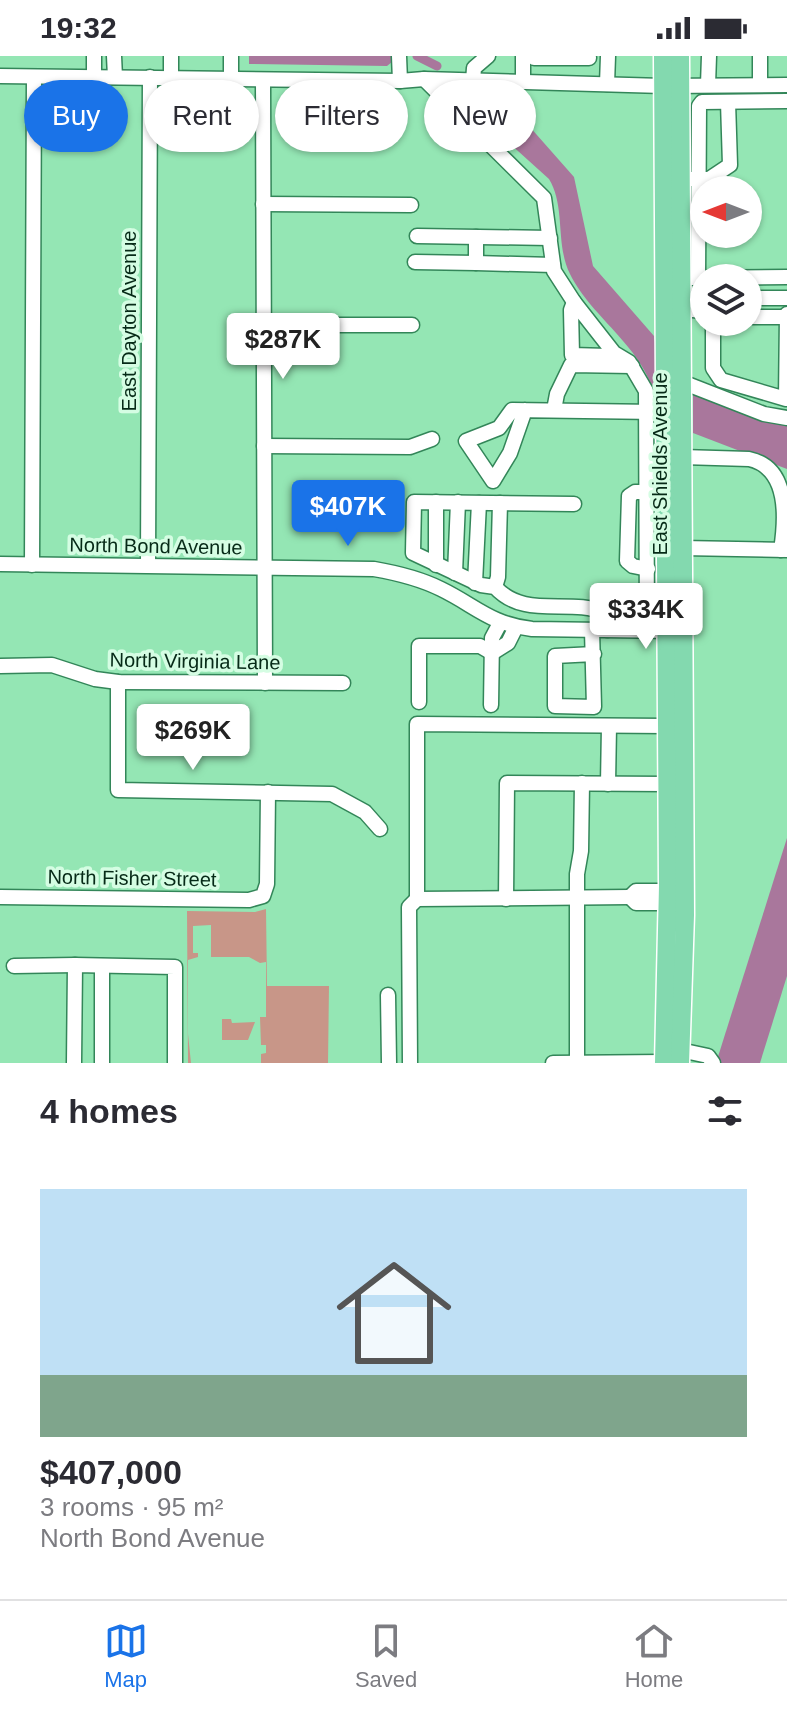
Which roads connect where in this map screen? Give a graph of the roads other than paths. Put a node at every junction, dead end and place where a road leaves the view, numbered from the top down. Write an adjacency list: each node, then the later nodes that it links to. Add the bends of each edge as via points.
1 (94, 56): 16 (street)
2 (114, 56): 17 (street)
3 (171, 56): 19 (street)
4 (231, 56): 20 (street)
5 (399, 56): 24 (street)
6 (488, 56): 27 (street, via 474,68)
7 (608, 56): 31 (street)
8 (663, 56): 32 (main road, East Shields Avenue)
9 (680, 56): 32 (main road, East Shields Avenue)
10 (709, 56): 33 (street)
11 (760, 56): 34 (street)
12 (530, 57): 13 (street); 28 (street)
13 (589, 57): 30 (street)
14 (0, 76): 15 (street)
15 (34, 77): 16 (street); 84 (street)
16 (94, 77): 17 (street)
17 (115, 77): 18 (street)
18 (150, 77): 19 (street); 83 (street, East Dayton Avenue)
19 (171, 78): 20 (street)
20 (231, 79): 22 (street)
21 (424, 79): 25 (street); 26 (street); 43 (street, via 537,188 544,198)
22 (263, 80): 23 (street); 39 (street)
23 (275, 80)
24 (400, 80)
25 (408, 80)
26 (448, 80)
27 (473, 80)
28 (528, 80)
29 (536, 82): 30 (street)
30 (589, 83): 31 (street)
31 (607, 84): 32 (street)
32 (672, 85): 33 (street); 38 (main road, East Shields Avenue); 53 (main road, East Shields Avenue)
33 (708, 85): 34 (street)
34 (760, 85): 35 (street)
35 (787, 85)
36 (787, 101): 37 (street)
37 (728, 102): 38 (street, via 699,106); 38 (street, via 730,165 709,179)
38 (689, 179): 49 (main road, East Shields Avenue)
39 (263, 204): 40 (street); 58 (street)
40 (411, 205)
41 (417, 236): 42 (street)
42 (476, 237): 43 (street); 45 (street)
43 (550, 238): 46 (street)
44 (415, 262): 45 (street)
45 (476, 263): 46 (street)
46 (553, 265): 54 (street)
47 (762, 277): 48 (street)
48 (787, 277)
49 (690, 278): 53 (main road, East Shields Avenue)
50 (762, 298): 51 (street)
51 (787, 298)
52 (690, 300): 53 (street)
53 (676, 301): 55 (street); 64 (main road, East Shields Avenue, via 674,374); 68 (main road, East Shields Avenue)
54 (574, 302): 61 (street); 61 (street, via 572,355)
55 (690, 306)
56 (786, 316): 57 (street); 63 (street, via 786,399)
57 (762, 317)
58 (264, 325): 59 (street); 71 (street)
59 (412, 325)
60 (713, 336): 63 (street, via 713,368)
61 (614, 353): 62 (street)
62 (632, 366): 67 (street, via 571,365); 68 (street)
63 (721, 380): 65 (street)
64 (682, 382): 65 (street); 72 (main road, East Shields Avenue)
65 (708, 392): 69 (street)
66 (519, 410): 66 (street, via 510,453 493,481 466,441 499,428); 67 (street)
67 (554, 410): 68 (street)
68 (656, 412): 72 (main road, via 674,424 674,449); 94 (street, via 648,492); 95 (main road, East Shields Avenue)
69 (787, 418)
70 (432, 439): 71 (street, via 410,447)
71 (264, 446): 85 (street)
72 (682, 457): 73 (street, via 760,461); 79 (main road, East Shields Avenue)
73 (786, 480): 80 (street)
74 (436, 502): 75 (street); 81 (street); 81 (street, via 414,502 413,553)
75 (458, 502): 76 (street); 86 (street)
76 (479, 503): 77 (street); 88 (street)
77 (500, 503): 78 (street); 88 (street, via 498,577)
78 (574, 504)
79 (682, 548): 80 (street); 95 (main road, East Shields Avenue)
80 (784, 550)
81 (432, 563): 86 (street); 87 (street)
82 (0, 564): 84 (street, North Bond Avenue)
83 (148, 564): 84 (street, North Bond Avenue); 85 (street, North Bond Avenue)
84 (32, 565)
85 (264, 567): 87 (street, North Bond Avenue, via 374,569); 100 (street)
86 (455, 573): 88 (street)
87 (421, 580): 89 (street, North Bond Avenue)
88 (484, 585): 89 (street); 93 (street, via 531,606 594,608 605,613)
89 (469, 606): 90 (street, North Bond Avenue)
90 (500, 623): 91 (street, North Bond Avenue); 96 (street)
91 (516, 627): 92 (street, North Bond Avenue); 96 (street, via 508,643)
92 (592, 630): 93 (street, North Bond Avenue); 97 (street)
93 (608, 630): 94 (street, North Bond Avenue)
94 (647, 631): 95 (street, North Bond Avenue)
95 (675, 631): 105 (main road, East Shields Avenue); 112 (main road, East Shields Avenue)
96 (492, 653): 102 (street, via 480,646 419,646); 103 (street)
97 (594, 654): 97 (street, via 594,707 555,706 555,656)
98 (0, 666): 99 (street, North Virginia Lane, via 52,665)
99 (118, 682): 100 (street, North Virginia Lane); 109 (street, via 118,790)
100 (265, 683): 101 (street, North Virginia Lane)
101 (343, 683)
102 (419, 702)
103 (491, 705)
104 (609, 726): 105 (street); 107 (street); 114 (street, via 417,724)
105 (667, 726): 108 (main road, East Shields Avenue)
106 (582, 783): 107 (street); 113 (street); 115 (street, via 507,783)
107 (608, 784): 108 (street)
108 (667, 784): 112 (main road, East Shields Avenue)
109 (268, 792): 110 (street, via 332,794 365,812); 111 (street, North Fisher Street, via 263,896)
110 (380, 829)
111 (0, 897)
112 (676, 897): 113 (street, via 636,891 630,897); 120 (main road, East Shields Avenue); 121 (main road, East Shields Avenue)
113 (577, 898): 115 (street); 128 (street)
114 (417, 899): 115 (street); 126 (street, via 409,907)
115 (506, 899)
116 (75, 965): 117 (street); 118 (street); 122 (street)
117 (14, 966)
118 (102, 966): 123 (street); 124 (street, via 175,967)
119 (388, 995): 125 (street)
120 (680, 1056): 129 (street, via 708,1056)
121 (664, 1062): 128 (street)
122 (74, 1063)
123 (102, 1063)
124 (175, 1063)
125 (389, 1063)
126 (410, 1063)
127 (553, 1063): 128 (street)
128 (577, 1063)
129 (713, 1063)

